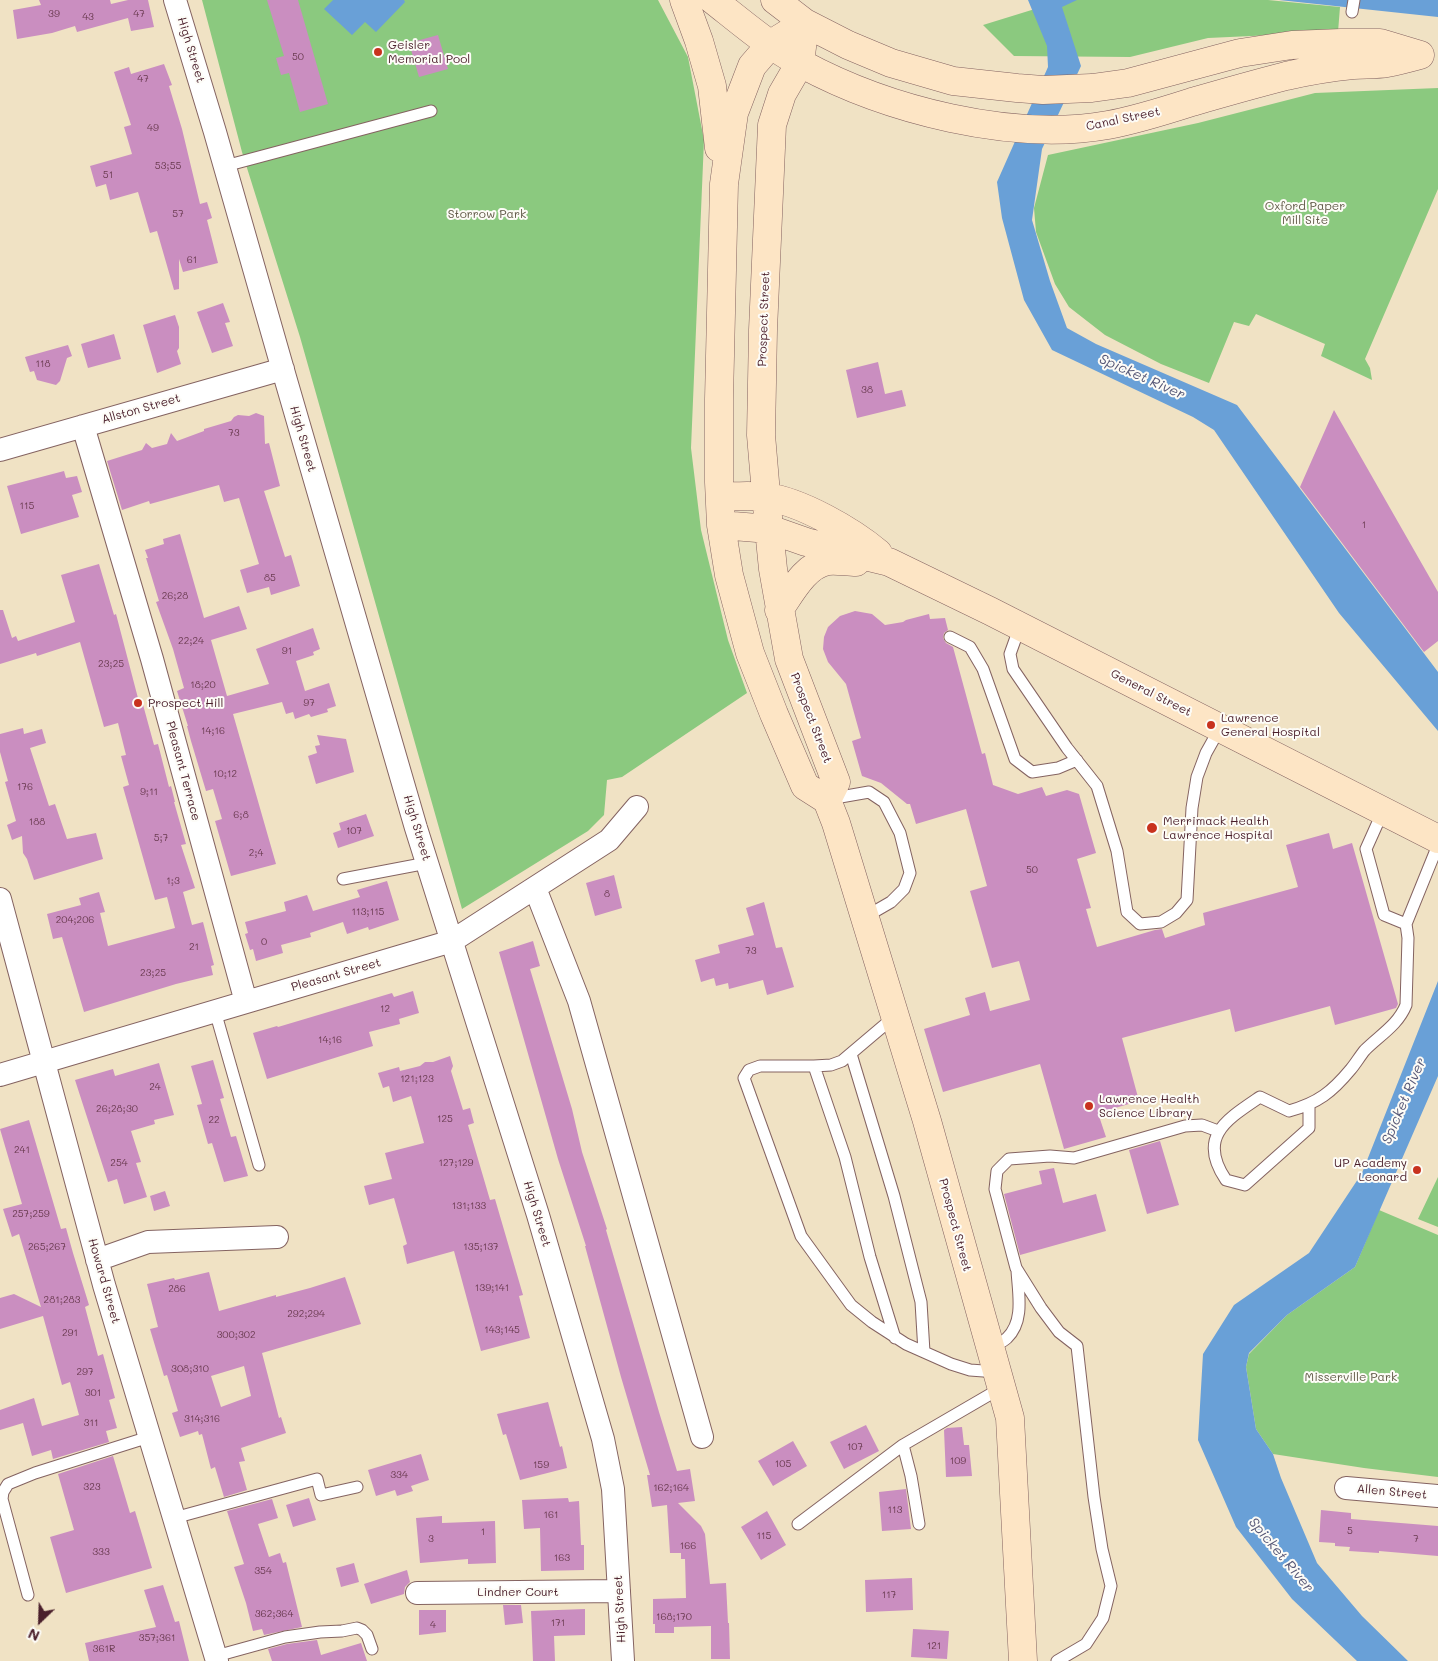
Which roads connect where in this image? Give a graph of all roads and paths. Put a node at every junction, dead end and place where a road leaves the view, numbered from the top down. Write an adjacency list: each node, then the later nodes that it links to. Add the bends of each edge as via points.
1 (175, 0): 10 (street, High Street)
2 (684, 0): 11 (main road, via 712,86)
3 (713, 0): 6 (main road, Canal Street)
4 (775, 0): 5 (main road, Canal Street)
5 (805, 23): 6 (main road); 7 (main road, Canal Street, via 891,63 925,74 976,84 1042,90 1128,83 1240,53 1274,48 1380,44); 8 (main road, Prospect Street)
6 (771, 44): 8 (main road, Canal Street); 11 (main road, via 752,66 734,113)
7 (1429, 55): 8 (main road, Canal Street, via 1386,64 1353,65 1289,76 1147,116 1074,130 1031,129 968,121 893,104)
8 (800, 64): 16 (main road, Prospect Street, via 782,94 772,125 761,425)
9 (431, 112): 10 (lane)
10 (225, 166): 12 (street, High Street)
11 (724, 184): 15 (main road)
12 (282, 369): 13 (street, Allston Street); 30 (street, High Street)
13 (83, 426): 14 (street, Allston Street); 37 (street, Pleasant Terrace, via 152,659)
14 (0, 450)
15 (720, 496): 16 (main road, General Street); 17 (main road)
16 (766, 497): 18 (main road, Prospect Street); 19 (main road, General Street, via 798,504 862,539)
17 (721, 525): 18 (main road, General Street); 25 (main road, via 750,653 805,786)
18 (769, 529): 19 (main road, General Street, via 806,542); 20 (main road, Prospect Street)
19 (889, 562): 20 (main road, via 822,564 804,576); 21 (main road, General Street)
20 (779, 610): 25 (main road, Prospect Street, via 789,659 836,782)
21 (1020, 626): 23 (main road, General Street); 24 (lane, via 1010,654 1013,669)
22 (950, 637): 24 (lane, via 970,647 983,669 1015,759 1032,772 1058,768)
23 (1220, 728): 24 (lane, via 1197,777 1187,900 1176,913 1161,922 1140,924 1127,912 1117,851 1096,786); 27 (main road, General Street)
24 (1077, 760)
25 (827, 800): 34 (main road, Prospect Street); 34 (lane, via 870,792 884,802 900,833 910,873 904,889 892,902)
26 (637, 807): 32 (street, Pleasant Street, via 609,840)
27 (1383, 811): 28 (main road, General Street); 35 (lane, via 1366,849 1384,915)
28 (1438, 839)
29 (1438, 845): 35 (lane)
30 (427, 863): 31 (lane); 36 (street, High Street)
31 (343, 879)
32 (535, 888): 36 (street, Pleasant Street); 54 (street, via 578,1001)
33 (0, 899): 41 (street, Howard Street)
34 (865, 917): 39 (main road, Prospect Street)
35 (1406, 924): 44 (lane, via 1406,1005 1402,1015 1365,1050 1330,1092)
36 (452, 941): 37 (street, Pleasant Street); 62 (street, High Street, via 603,1438 613,1489)
37 (246, 1002): 38 (street, Pleasant Street)
38 (215, 1011): 41 (street, Pleasant Street); 46 (lane)
39 (895, 1016): 40 (lane); 52 (main road, Prospect Street)
40 (851, 1054): 42 (lane, via 830,1065); 51 (lane, via 894,1196 921,1302)
41 (44, 1062): 43 (street, Pleasant Street); 48 (street, Howard Street)
42 (814, 1066): 50 (lane, via 845,1157 870,1258); 50 (lane, via 760,1066 750,1070 744,1078 801,1236 851,1304)
43 (0, 1075)
44 (1309, 1105): 45 (lane, via 1289,1111 1260,1097); 45 (lane, via 1309,1128 1245,1185 1226,1180 1218,1168 1213,1149)
45 (1218, 1131): 49 (lane, via 1202,1126 1185,1126 1074,1158 1009,1159 997,1172 995,1189)
46 (259, 1165)
47 (277, 1237): 48 (street, via 148,1242)
48 (97, 1260): 53 (street, Howard Street)
49 (1016, 1268): 52 (lane, via 1019,1310 1016,1327 1006,1339); 69 (lane, via 1059,1332 1077,1346 1094,1497 1111,1586 1103,1618 1086,1644)
50 (896, 1338): 51 (lane)
51 (924, 1352): 52 (lane, via 970,1370)
52 (996, 1369): 55 (lane); 68 (main road, Prospect Street, via 1010,1418)
53 (149, 1437): 59 (street, Howard Street); 64 (lane, via 8,1484 2,1499)
54 (702, 1437)
55 (903, 1445): 60 (lane); 61 (lane)
56 (357, 1488): 59 (lane, via 321,1495 317,1479)
57 (1346, 1488): 58 (street, Allen Street)
58 (1438, 1496)
59 (174, 1518): 66 (street, Howard Street)
60 (798, 1524)
61 (919, 1524)
62 (619, 1591): 63 (street, Lindner Court); 67 (street, High Street)
63 (417, 1593)
64 (28, 1595)
65 (372, 1650): 66 (lane, via 367,1635 357,1628 285,1637)
66 (217, 1659)
67 (623, 1661)
68 (1023, 1661)
69 (1056, 1661)

